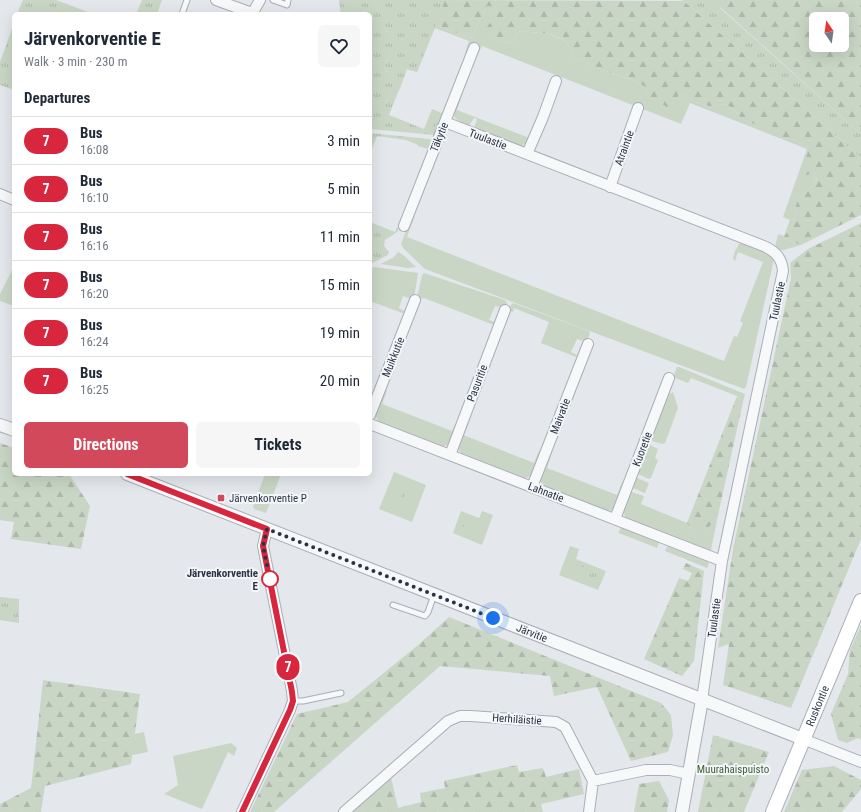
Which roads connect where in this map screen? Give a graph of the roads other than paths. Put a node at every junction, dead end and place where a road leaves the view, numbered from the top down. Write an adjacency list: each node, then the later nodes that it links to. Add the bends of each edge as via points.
1 (187, 0): 6 (lane)
2 (216, 0): 7 (street)
3 (260, 0): 8 (street)
4 (273, 0): 5 (lane, via 287,4)
5 (288, 0)
6 (183, 12)
7 (247, 12)
8 (253, 12)
9 (474, 48): 12 (street, Täkytie)
10 (556, 81): 13 (street)
11 (638, 108): 14 (street, Atraintie)
12 (445, 122): 13 (street, Tuulastie); 17 (street, Täkytie)
13 (527, 154): 14 (street, Tuulastie)
14 (610, 187): 31 (street, Tuulastie, via 766,247 782,262 783,271)
15 (0, 194): 16 (street)
16 (12, 199)
17 (404, 226)
18 (415, 300): 22 (street, Muikkutie)
19 (505, 310): 26 (street, Pasuritie)
20 (588, 344): 28 (street, Maivatie)
21 (669, 378): 29 (street, Kuoretie)
22 (372, 409)
23 (0, 425): 25 (street)
24 (372, 425): 26 (street, Lahnatie)
25 (12, 429)
26 (450, 455): 28 (street, Lahnatie)
27 (132, 476): 30 (street, Järvitie)
28 (532, 487): 29 (street, Lahnatie)
29 (615, 519): 31 (street, Lahnatie)
30 (267, 529): 32 (street, Järvitie); 37 (street, via 263,546)
31 (722, 561): 36 (street, Tuulastie)
32 (434, 595): 34 (lane, via 425,616); 36 (street, Järvitie)
33 (861, 601): 38 (main road, Ruskontie)
34 (393, 604)
35 (342, 693): 37 (lane)
36 (702, 700): 38 (street, Järvitie); 40 (street)
37 (293, 701): 42 (street)
38 (803, 739): 39 (street); 46 (main road, Ruskontie)
39 (861, 762)
40 (689, 774): 41 (street, via 670,770 646,770); 45 (street)
41 (593, 781): 43 (street, Herhiläistie, via 565,727 556,722 460,716 448,721); 44 (street)
42 (242, 812)
43 (344, 812)
44 (589, 812)
45 (682, 812)
46 (773, 812)

